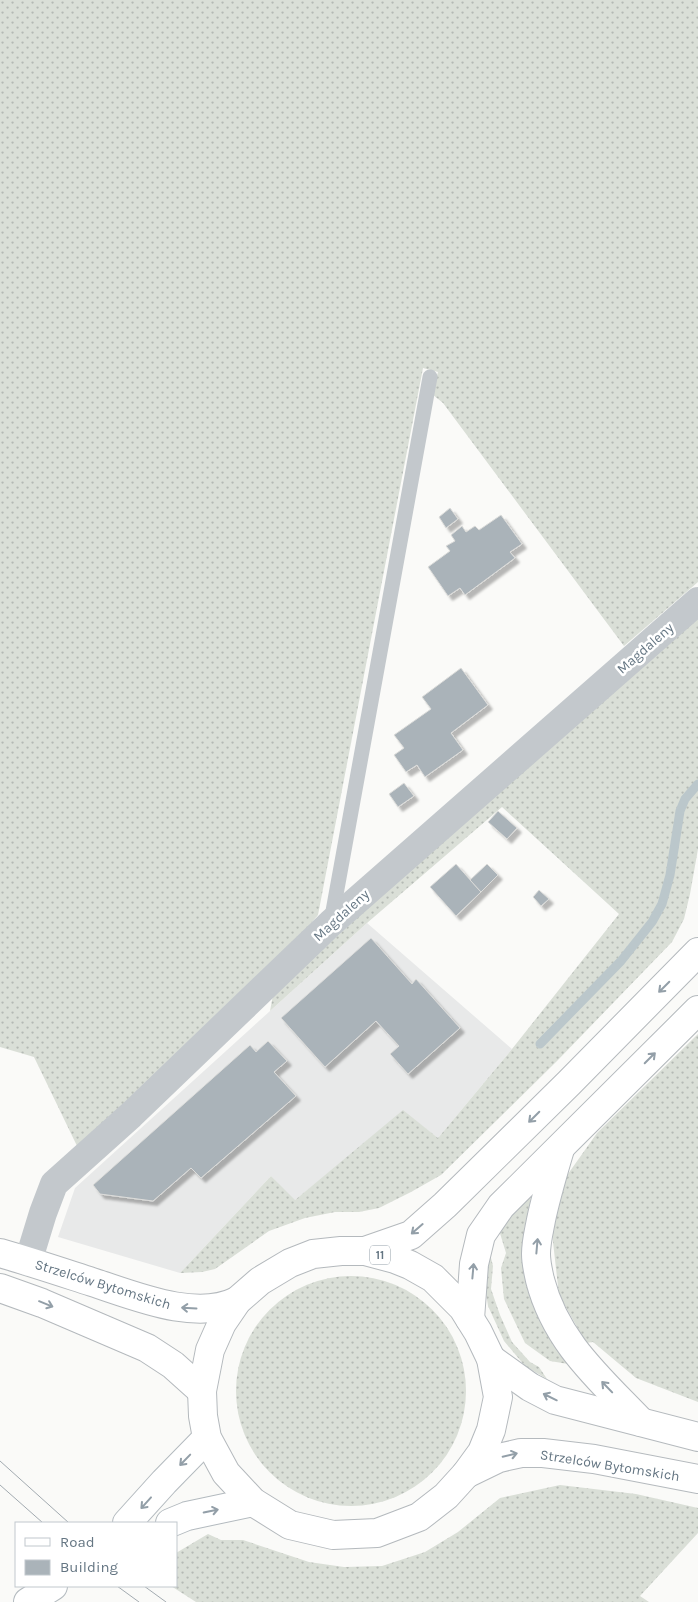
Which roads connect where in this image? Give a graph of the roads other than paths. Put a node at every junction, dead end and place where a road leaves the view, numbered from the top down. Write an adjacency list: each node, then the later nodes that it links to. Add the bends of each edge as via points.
1 (430, 377): 3 (lane)
2 (698, 601): 3 (street, Magdaleny)
3 (331, 923): 9 (street, Magdaleny, via 131,1116 54,1184)
4 (698, 952): 7 (main road, one-way to 7, via 445,1205 410,1235)
5 (698, 1010): 6 (main road, one-way to 5)
6 (561, 1146): 12 (main road, one-way to 6, via 474,1264 481,1235 501,1206); 15 (main road, one-way to 6, via 584,1363 555,1320 544,1296 536,1253 538,1234)
7 (365, 1251): 11 (main road, 11, via 313,1254 260,1281); 12 (main road, 11, via 395,1258 433,1278)
8 (0, 1253): 9 (main road, Strzelców Bytomskich / 11)
9 (28, 1262): 11 (main road, Strzelców Bytomskich / 11, one-way to 9, via 214,1308 164,1305)
10 (0, 1288): 14 (main road, one-way to 14, via 147,1348)
11 (236, 1301): 14 (main road, 11, via 210,1350)
12 (470, 1319): 13 (main road, 11)
13 (491, 1359): 15 (main road, 11, one-way to 13, via 555,1400 530,1387); 18 (main road, 11, via 498,1397 491,1430 482,1452)
14 (202, 1391): 17 (main road, 11)
15 (641, 1422): 16 (main road, 11)
16 (698, 1437)
17 (207, 1438): 20 (main road, 11, via 226,1473); 21 (main road, one-way to 21)
18 (466, 1474): 19 (main road, Strzelców Bytomskich / 11, one-way to 19, via 499,1458 543,1453 594,1459); 20 (main road, 11, via 446,1496 419,1517 377,1533 333,1535 307,1529 290,1524)
19 (698, 1479)
20 (253, 1502): 22 (main road, one-way to 20)
21 (128, 1522)
22 (172, 1522)
23 (51, 1587): 24 (main road)
24 (28, 1602)

